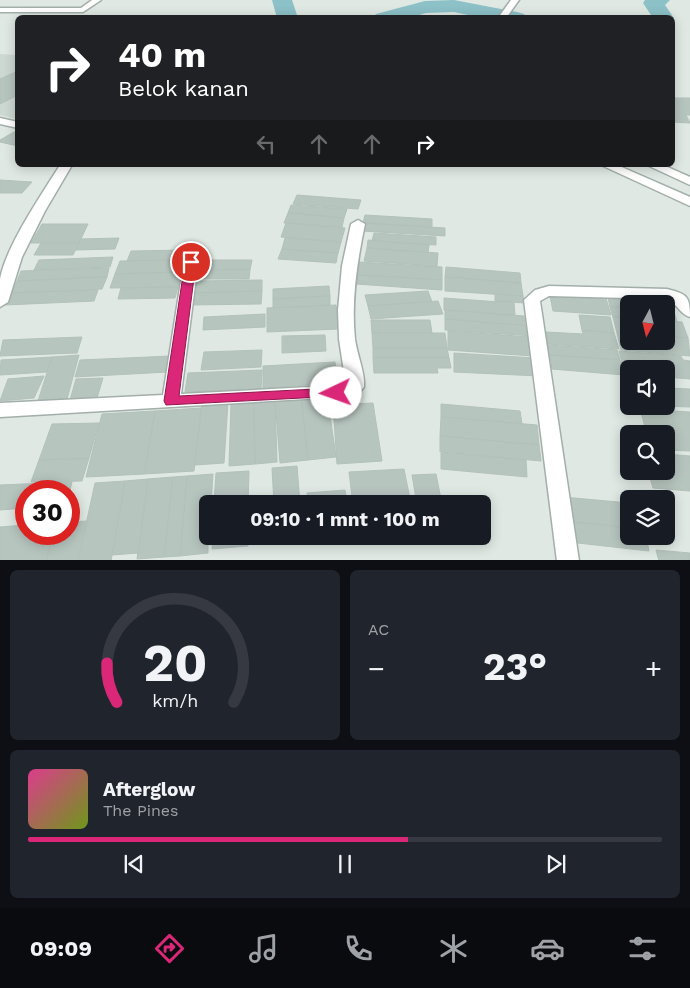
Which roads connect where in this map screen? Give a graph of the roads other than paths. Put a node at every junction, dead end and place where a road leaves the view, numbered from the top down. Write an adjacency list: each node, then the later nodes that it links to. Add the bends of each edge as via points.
1 (97, 0): 3 (street, via 83,10)
2 (514, 2): 4 (street)
3 (0, 10)
4 (504, 15)
5 (0, 121): 6 (street)
6 (15, 124)
7 (65, 167): 14 (street, via 15,257)
8 (611, 167): 11 (street)
9 (658, 167): 10 (street)
10 (690, 181)
11 (690, 202)
12 (358, 224): 16 (street, via 349,259 347,340 355,387 336,393)
13 (191, 262): 16 (street)
14 (0, 302)
15 (690, 312): 18 (street, via 678,297 667,294 550,291 540,293 532,300 538,325)
16 (171, 401): 17 (street)
17 (0, 410)
18 (568, 560)

